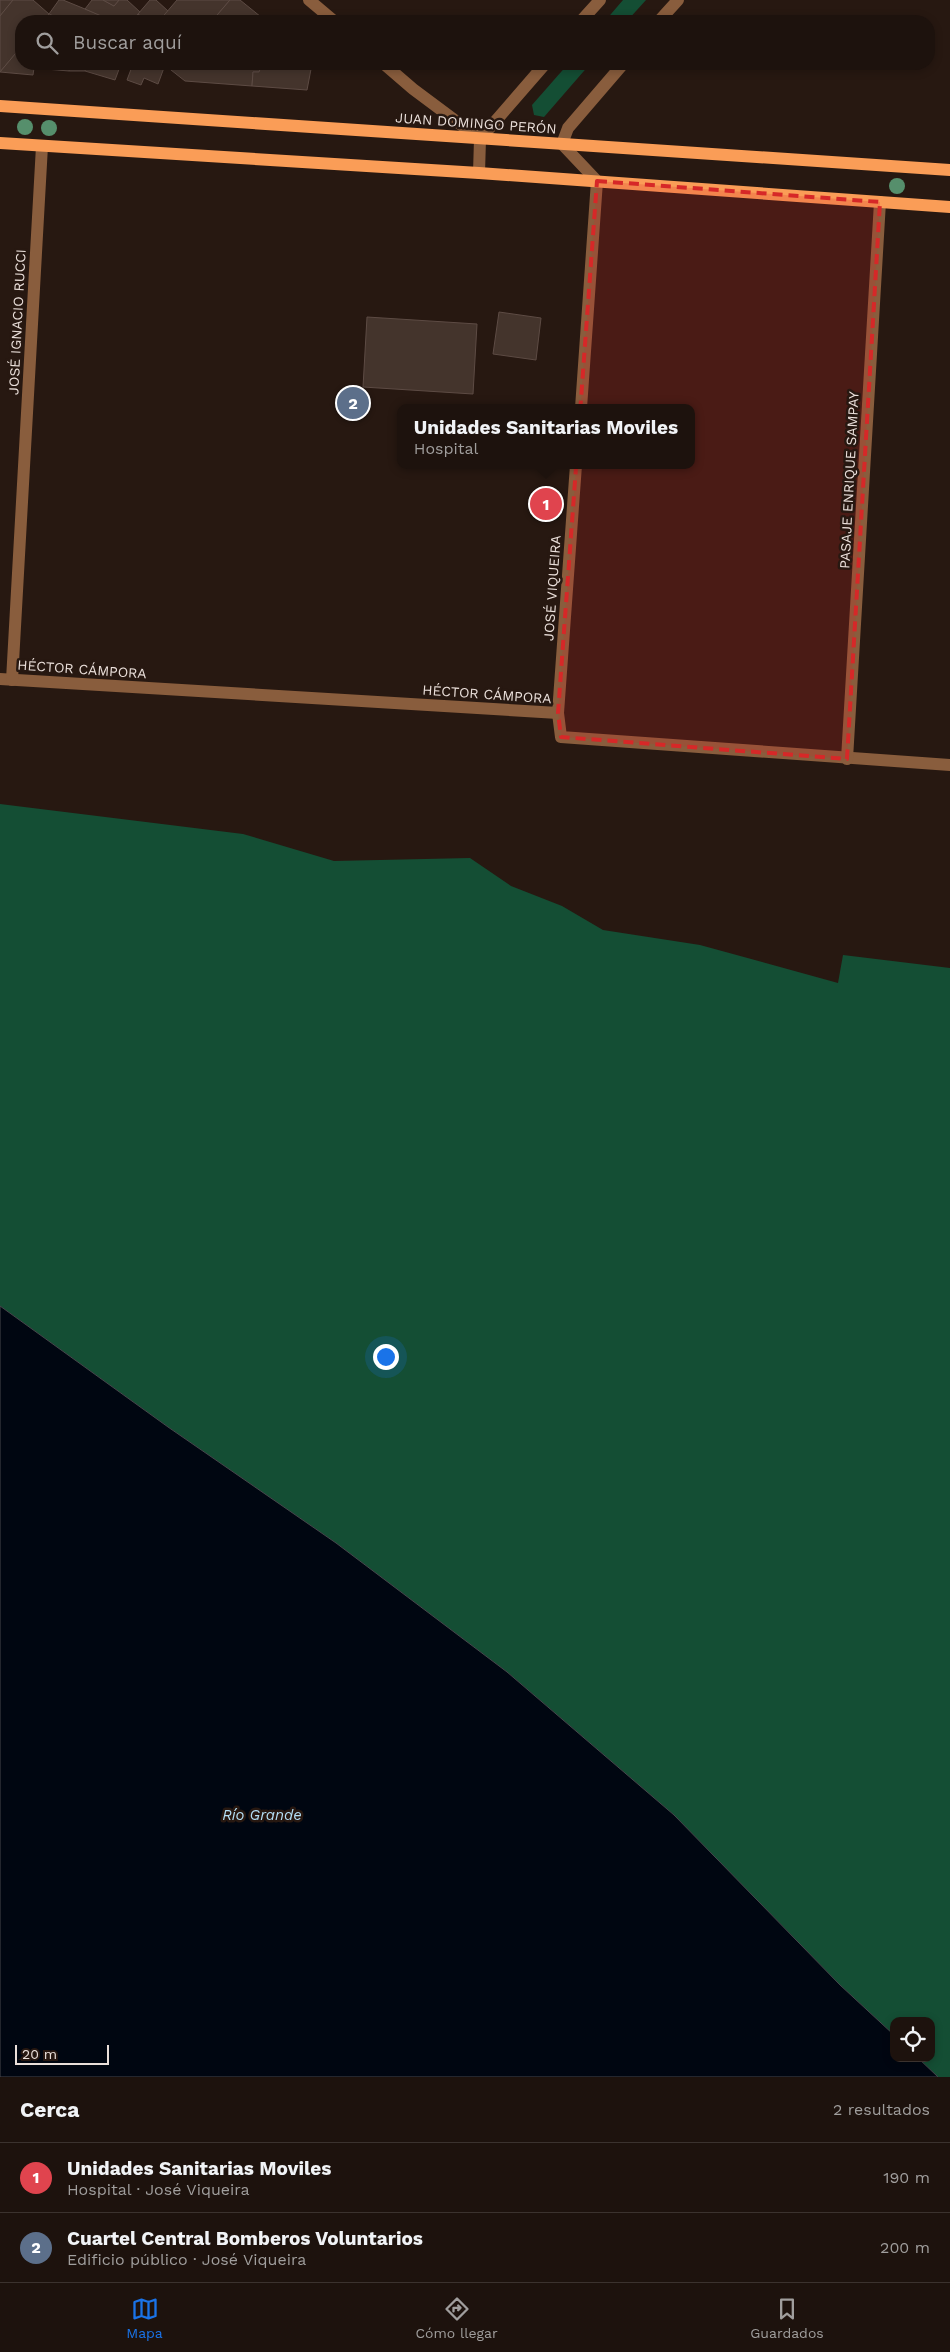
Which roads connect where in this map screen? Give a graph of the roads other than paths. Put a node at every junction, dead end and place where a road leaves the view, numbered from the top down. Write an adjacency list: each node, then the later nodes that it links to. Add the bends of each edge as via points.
1 (309, 0): 4 (street)
2 (600, 0): 5 (street)
3 (678, 0): 6 (street)
4 (327, 15)
5 (586, 15)
6 (664, 15)
7 (391, 70): 11 (street)
8 (540, 70): 11 (street)
9 (618, 70): 13 (street, via 568,128)
10 (0, 106): 11 (main road, JUAN DOMINGO PERÓN)
11 (480, 139): 13 (main road, JUAN DOMINGO PERÓN); 16 (street)
12 (0, 143): 14 (main road)
13 (562, 144): 15 (main road, JUAN DOMINGO PERÓN); 17 (street)
14 (42, 146): 16 (main road); 22 (street, JOSÉ IGNACIO RUCCI)
15 (950, 170)
16 (479, 173): 17 (main road)
17 (597, 181): 18 (main road); 20 (street)
18 (880, 202): 19 (main road); 24 (street, PASAJE ENRIQUE SAMPAY)
19 (950, 207)
20 (581, 404)
21 (576, 469): 23 (street, JOSÉ VIQUEIRA)
22 (6, 679): 23 (street, HÉCTOR CÁMPORA)
23 (558, 714): 24 (street, HÉCTOR CÁMPORA, via 561,737)
24 (847, 759): 25 (street, HÉCTOR CÁMPORA)
25 (950, 765)

